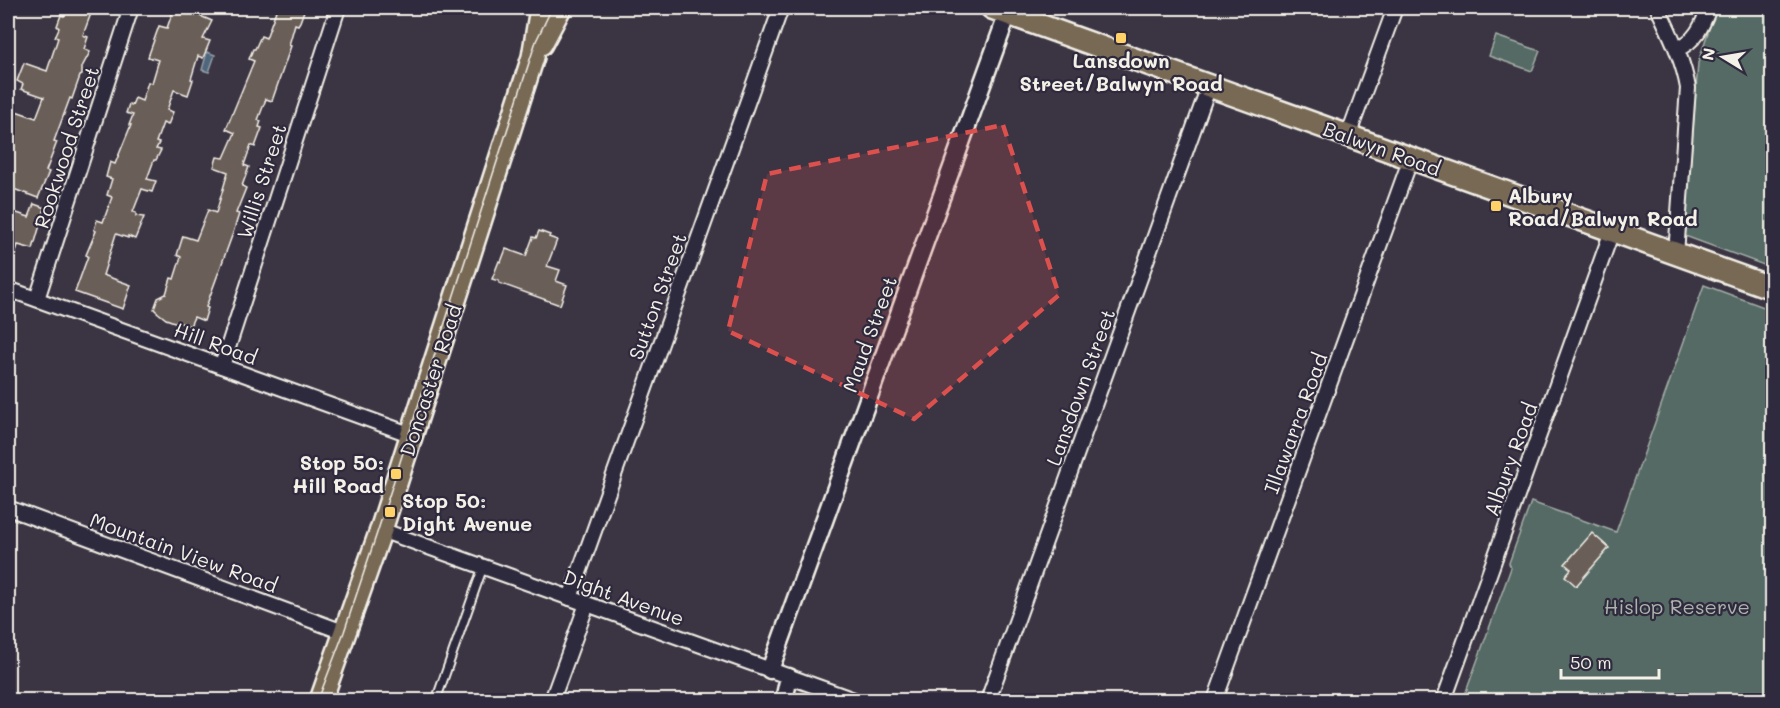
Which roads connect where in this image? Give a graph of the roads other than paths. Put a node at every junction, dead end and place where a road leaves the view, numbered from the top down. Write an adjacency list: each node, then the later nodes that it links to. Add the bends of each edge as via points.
1 (131, 8): 19 (street, Rookwood Street)
2 (338, 8): 20 (street, Willis Street)
3 (541, 8): 11 (main road, Doncaster Road)
4 (560, 8): 11 (main road, Doncaster Road)
5 (781, 8): 25 (street, Sutton Street)
6 (1395, 8): 13 (street)
7 (1658, 8): 10 (street)
8 (1709, 8): 10 (street, via 1694,38)
9 (1000, 10): 12 (main road, Balwyn Road); 28 (street, Maud Street)
10 (1677, 49): 16 (street, via 1688,88)
11 (533, 57): 21 (main road, Doncaster Road)
12 (1209, 86): 13 (main road, Balwyn Road); 35 (street, Lansdown Street)
13 (1348, 136): 14 (main road, Balwyn Road)
14 (1411, 158): 15 (main road, Balwyn Road); 36 (street, Illawarra Road)
15 (1612, 231): 16 (main road, Balwyn Road); 37 (street, Albury Road)
16 (1676, 254): 17 (main road, Balwyn Road)
17 (1773, 288)
18 (8, 289): 19 (street, Hill Road)
19 (37, 299): 20 (street, Hill Road)
20 (222, 366): 21 (street, Hill Road)
21 (412, 435): 23 (main road, Doncaster Road)
22 (8, 508): 27 (street, Mountain View Road)
23 (381, 530): 24 (street, Dight Avenue); 27 (main road, Doncaster Road)
24 (483, 567): 25 (street, Dight Avenue); 31 (lane)
25 (570, 598): 26 (street, Dight Avenue)
26 (587, 604): 28 (street, Dight Avenue); 32 (street)
27 (346, 633): 30 (main road, Doncaster Road)
28 (770, 670): 29 (street, Dight Avenue)
29 (794, 679): 33 (street); 34 (street, Dight Avenue)
30 (321, 700)
31 (436, 700)
32 (552, 700)
33 (787, 700)
34 (854, 700)
35 (988, 700)
36 (1215, 700)
37 (1444, 700)

